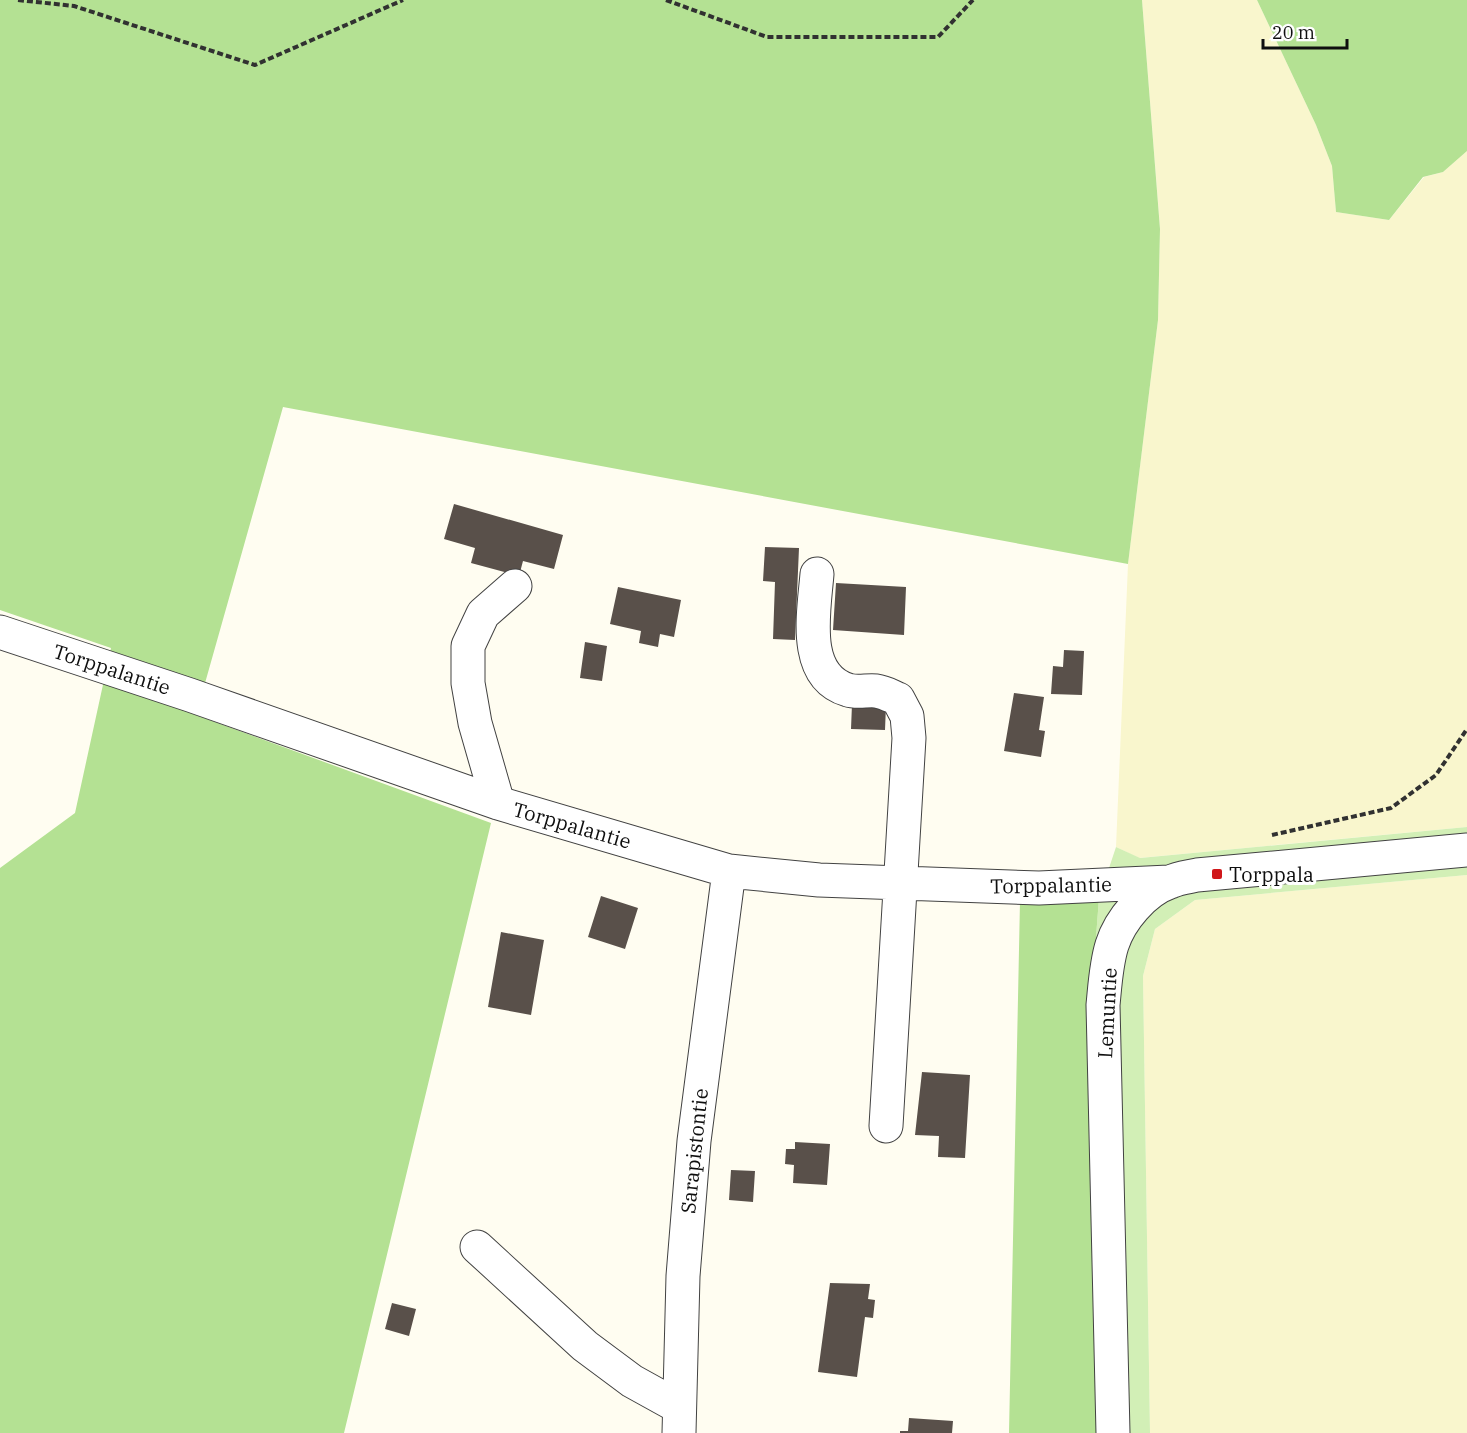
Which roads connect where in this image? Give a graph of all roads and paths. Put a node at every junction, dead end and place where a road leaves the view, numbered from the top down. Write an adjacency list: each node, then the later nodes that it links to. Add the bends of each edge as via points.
1 (18, 0): 2 (path, via 74,6 255,65)
2 (403, 0)
3 (666, 0): 4 (path, via 767,37 938,37)
4 (974, 0)
5 (817, 574): 14 (street, via 813,643 819,664 830,681 849,691 879,691 898,699 907,716)
6 (515, 586): 9 (street, via 483,614 468,646 468,683 475,723)
7 (0, 632): 9 (street, Torppalantie)
8 (1467, 729): 10 (path, via 1436,775 1391,807)
9 (498, 803): 12 (street, Torppalantie)
10 (1267, 837)
11 (1467, 850): 13 (street, Lemuntie, via 1197,875)
12 (729, 871): 14 (street, Torppalantie); 17 (street, Sarapistontie, via 694,1141 683,1276)
13 (1169, 882): 14 (street, Torppalantie, via 1039,888); 18 (street, Lemuntie, via 1144,897 1125,920 1112,945 1105,984)
14 (902, 884): 15 (street)
15 (886, 1126)
16 (477, 1247): 17 (street, via 585,1346)
17 (679, 1420)
18 (1113, 1433)

